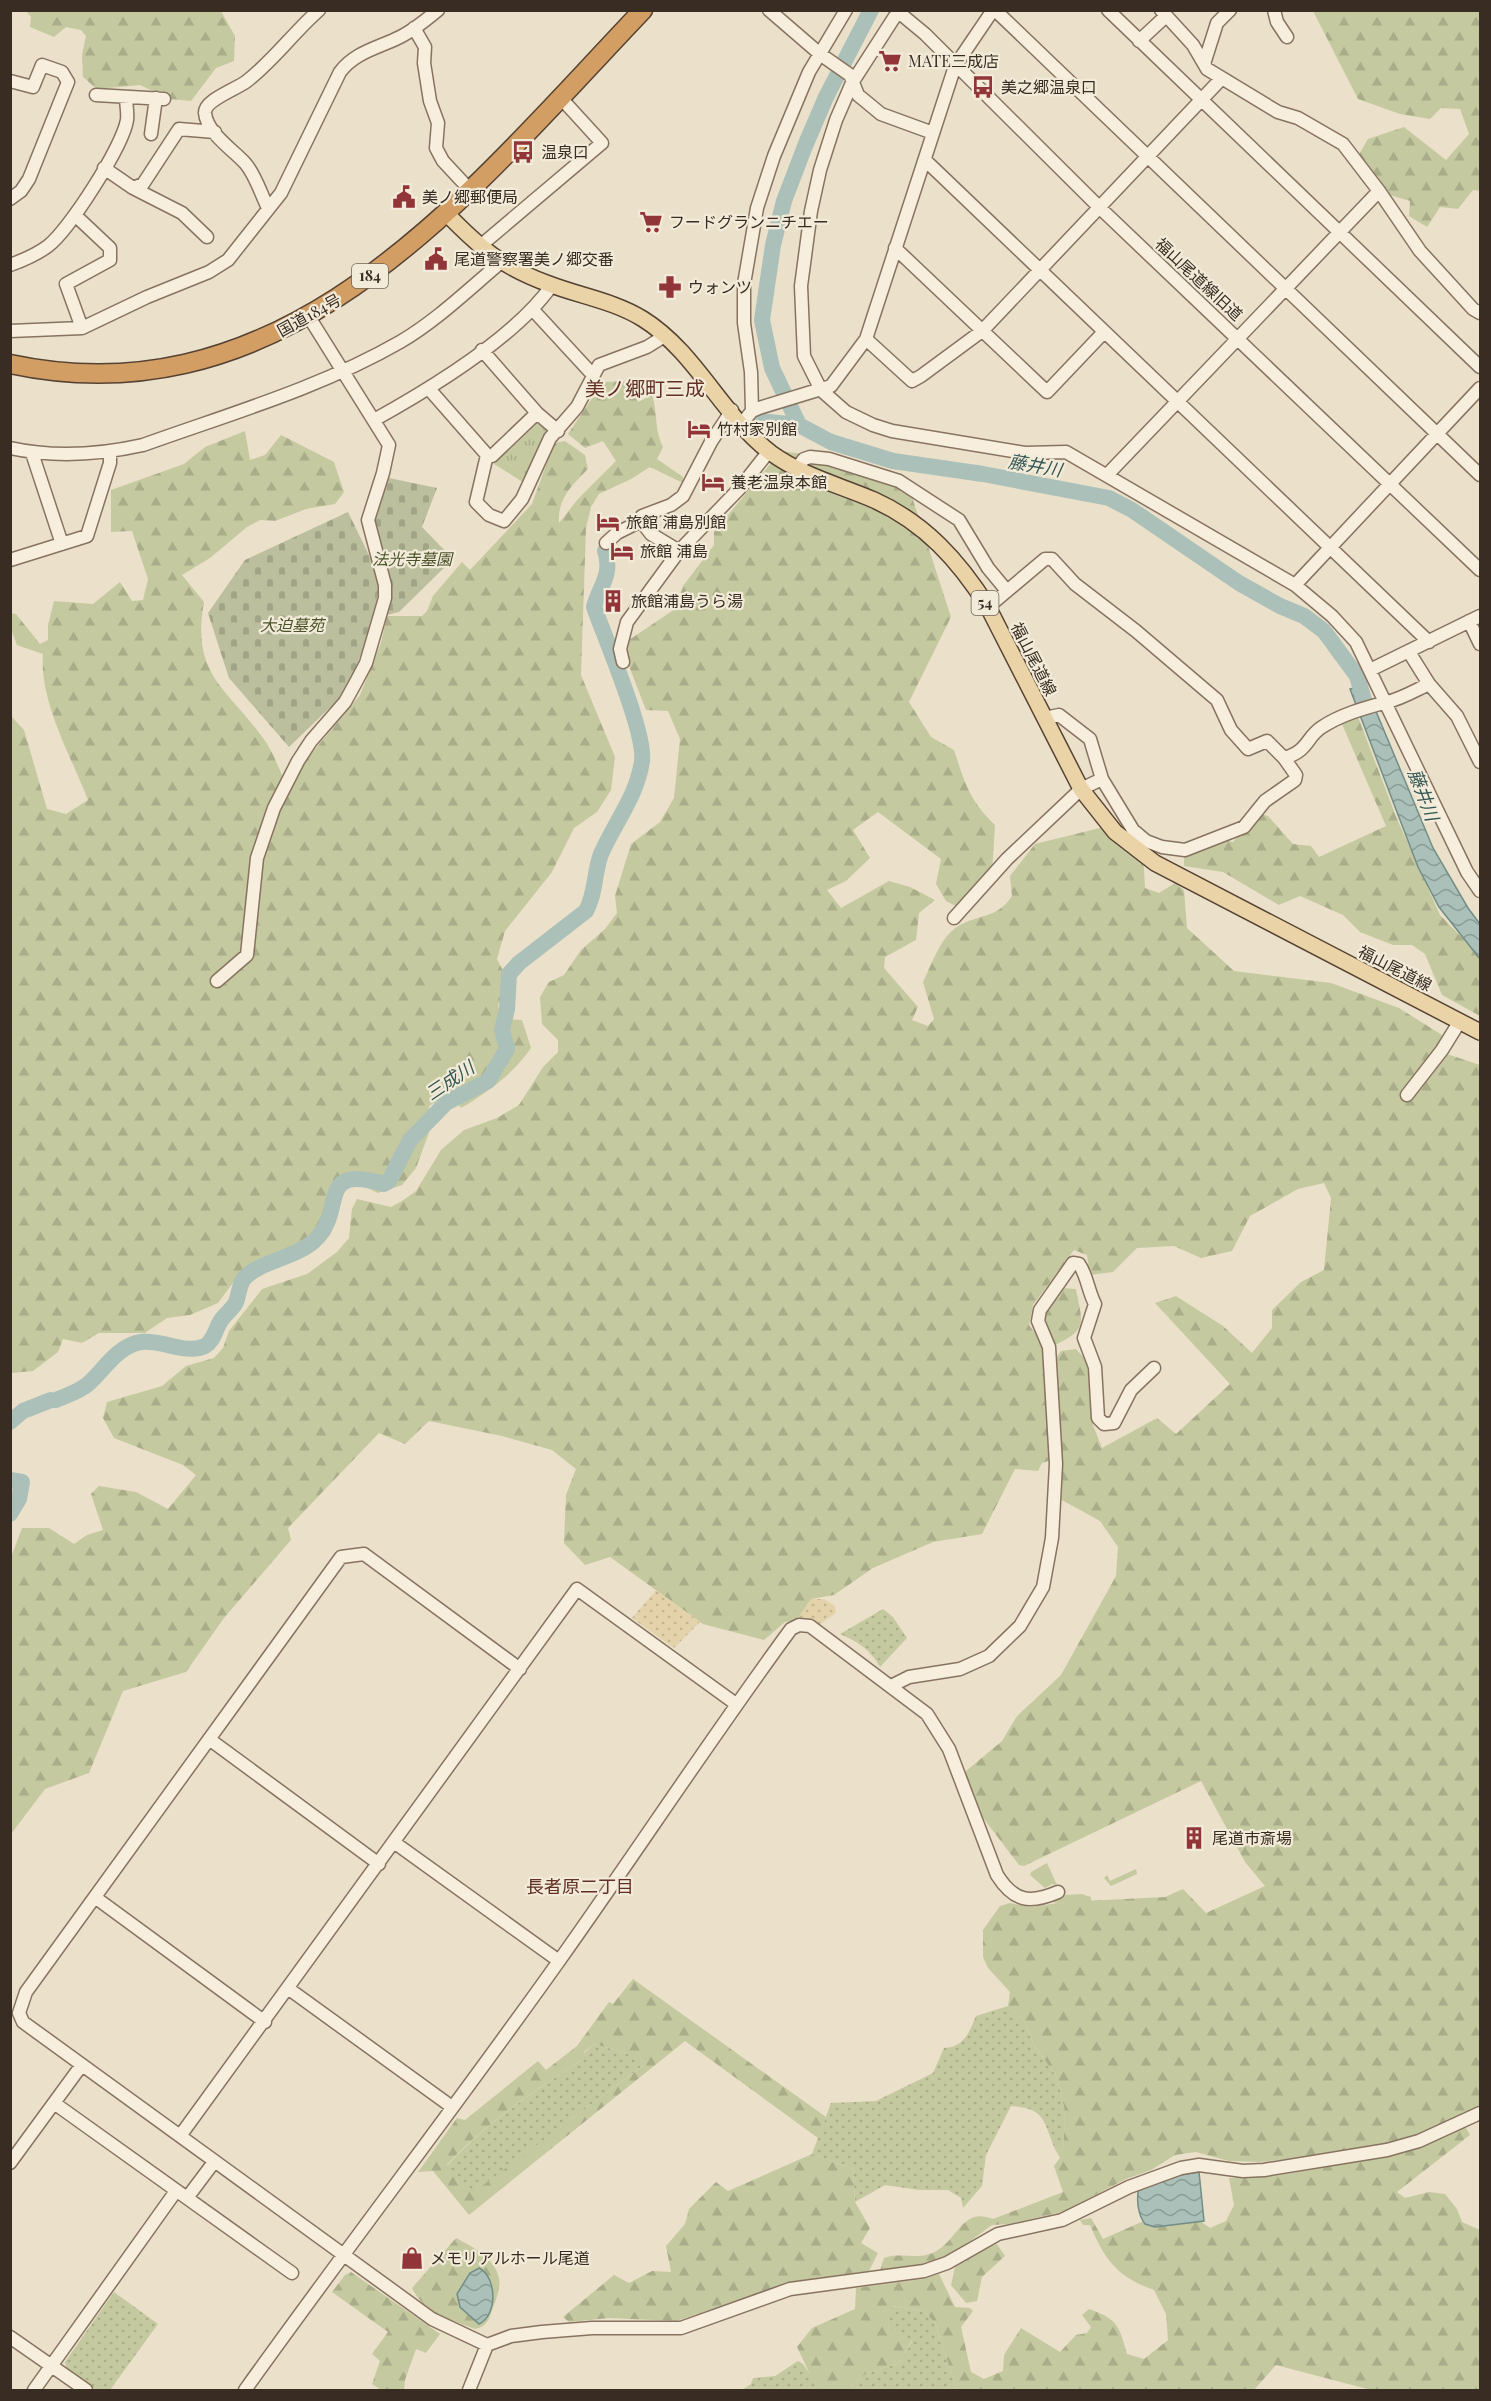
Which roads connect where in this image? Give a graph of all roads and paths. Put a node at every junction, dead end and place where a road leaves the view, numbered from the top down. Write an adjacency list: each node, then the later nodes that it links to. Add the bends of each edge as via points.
1 (319, 10): 25 (street, via 270,64 207,105 207,121)
2 (438, 10): 12 (street)
3 (643, 10): 23 (highway, 国道184号 / 184)
4 (769, 10): 15 (street)
5 (846, 10): 15 (street)
6 (994, 10): 17 (street); 28 (street)
7 (1108, 10): 14 (street)
8 (1230, 10): 16 (street, via 1217,23)
9 (1274, 10): 13 (street)
10 (898, 11): 17 (street, 福山尾道線旧道); 19 (street)
11 (1163, 13): 14 (street); 16 (street, via 1194,45)
12 (414, 28): 32 (street, via 425,47 430,101 438,123 436,148); 36 (street, via 347,62 281,193)
13 (1287, 37)
14 (1139, 41): 24 (street)
15 (823, 55): 19 (street); 69 (street, via 774,156 748,244 744,323 751,372)
16 (1204, 64): 18 (street)
17 (955, 66): 26 (street); 35 (street, 福山尾道線旧道)
18 (1222, 78): 24 (street); 33 (street, via 1342,144)
19 (851, 79): 26 (street, via 858,95 881,114); 65 (street, via 820,170 801,286 804,356)
20 (10, 81): 34 (street, via 33,87 42,65 62,72 68,82 29,179)
21 (96, 95): 22 (street)
22 (126, 97): 27 (street, via 160,99); 30 (street, via 127,122)
23 (560, 97): 32 (highway, 国道184号 / 184); 41 (street, via 602,142)
24 (1202, 100): 28 (street); 39 (street)
25 (215, 132): 31 (street, via 179,129 143,184); 36 (street, via 246,164)
26 (933, 133): 29 (street)
27 (151, 134)
28 (1147, 157): 35 (street); 47 (street)
29 (925, 160): 42 (street); 45 (street)
30 (104, 168): 31 (street); 38 (street)
31 (133, 188): 40 (street, via 182,213)
32 (470, 190): 37 (highway, 国道184号 / 184)
33 (1379, 190): 39 (street); 49 (street, via 1420,251)
34 (10, 199)
35 (1099, 207): 45 (street); 56 (street, 福山尾道線旧道)
36 (268, 208): 51 (street, via 221,266)
37 (446, 213): 41 (main road, 福山尾道線 / 54); 50 (highway, 国道184号 / 184, via 355,288)
38 (76, 216): 44 (street, via 49,245); 51 (street, via 110,248 110,260 66,284)
39 (1340, 232): 47 (street); 60 (street)
40 (207, 237)
41 (479, 247): 43 (main road, 福山尾道線 / 54)
42 (895, 248): 53 (street); 57 (street)
43 (500, 263): 46 (main road, 福山尾道線 / 54); 61 (street, via 402,341)
44 (10, 265)
45 (1040, 270): 53 (street); 54 (street)
46 (552, 285): 48 (street); 55 (main road, 福山尾道線 / 54, via 619,307 644,319)
47 (1285, 288): 56 (street); 72 (street)
48 (533, 310): 58 (street); 62 (street)
49 (1480, 313)
50 (309, 317): 59 (highway, 国道184号 / 184, via 229,352 168,368 121,374); 61 (street)
51 (82, 328): 52 (street)
52 (10, 331)
53 (982, 331): 54 (street, via 1047,392); 57 (street, via 912,381)
54 (1104, 332): 66 (street)
55 (663, 337): 62 (street, via 599,365); 67 (main road, 福山尾道線 / 54)
56 (1237, 338): 66 (street); 81 (street, 福山尾道線旧道)
57 (866, 339): 65 (street, via 831,386)
58 (482, 350): 64 (street); 68 (street)
59 (10, 364)
60 (1480, 367)
61 (342, 373): 70 (street); 74 (street, via 142,445)
62 (592, 375): 71 (street, via 577,407)
63 (1480, 388): 72 (street)
64 (430, 390): 70 (street); 77 (street)
65 (816, 392): 69 (street); 79 (street, via 846,412 892,431 1024,453 1066,452)
66 (1178, 401): 79 (street); 85 (street)
67 (732, 410): 69 (main road, 福山尾道線 / 54); 82 (street, via 683,496 671,505 647,513)
68 (537, 413): 71 (street); 77 (street, via 492,456)
69 (751, 414): 75 (main road, 福山尾道線 / 54)
70 (374, 420): 107 (street, via 389,445 368,520 385,598 366,663 356,682 345,702 311,741 274,808 258,858 247,955)
71 (558, 431): 77 (street, via 550,438 522,500 504,521 489,515 476,502)
72 (1437, 434): 80 (street); 81 (street)
73 (10, 448): 76 (street)
74 (110, 452): 76 (street); 84 (street, via 87,536)
75 (770, 452): 78 (main road, 福山尾道線 / 54); 86 (street)
76 (32, 453): 84 (street)
77 (487, 455)
78 (796, 469): 90 (street, via 810,457 829,459 899,481 958,520); 91 (main road, 福山尾道線 / 54, via 875,501 931,535 971,580)
79 (1107, 475): 89 (street)
80 (1480, 475)
81 (1389, 484): 85 (street); 88 (street, 福山尾道線旧道)
82 (641, 521): 83 (street); 86 (street, via 651,534)
83 (606, 543)
84 (62, 544): 87 (street)
85 (1331, 545): 89 (street); 93 (street)
86 (679, 551): 96 (street, via 627,622 620,649)
87 (10, 560)
88 (1480, 570)
89 (1295, 585): 97 (street, via 1316,600 1356,642)
90 (1007, 591): 91 (street); 101 (street, via 1045,559 1052,559 1075,584 1217,700 1231,730 1248,749 1267,741)
91 (988, 607): 100 (main road, 福山尾道線 / 54)
92 (1475, 619): 93 (street); 94 (street)
93 (1429, 642): 95 (street)
94 (1480, 644)
95 (1409, 652): 97 (street); 98 (street)
96 (623, 662)
97 (1370, 670): 99 (street)
98 (1429, 684): 99 (street); 102 (street, via 1457,716)
99 (1382, 703): 101 (street, via 1320,728 1296,755); 105 (street)
100 (1044, 718): 103 (street, via 1059,716 1090,739); 104 (main road, 福山尾道線 / 54)
101 (1284, 758): 103 (street, via 1296,775 1295,780 1264,801 1244,827 1185,850 1162,848 1133,830)
102 (1480, 762)
103 (1102, 778): 104 (street)
104 (1081, 789): 106 (street, via 1007,859); 108 (main road, 福山尾道線 / 54, via 1115,832 1155,863)
105 (1480, 891)
106 (954, 918)
107 (217, 981)
108 (1460, 1021): 109 (main road, 福山尾道線 / 54); 110 (street)
109 (1480, 1032)
110 (1407, 1095)
111 (1154, 1368): 113 (street, via 1131,1390 1114,1423 1104,1424 1098,1418 1095,1367 1084,1338 1095,1304 1083,1270 1073,1263 1040,1310 1038,1321 1049,1347 1056,1464 1052,1538 1043,1587 1020,1626 989,1656 960,1669 909,1677)
112 (520, 1669): 114 (street, via 577,1589); 115 (street, via 364,1554 341,1557); 116 (street)
113 (891, 1686): 114 (street, via 810,1626 799,1625 791,1629); 118 (street, via 927,1714 949,1749 1005,1888 1023,1899 1037,1901)
114 (736, 1704): 120 (street)
115 (209, 1739): 117 (street); 119 (street)
116 (395, 1843): 117 (street); 120 (street)
117 (379, 1864): 121 (street)
118 (1058, 1892)
119 (96, 1898): 122 (street); 123 (street, via 26,1992 20,2013 23,2022)
120 (559, 1961): 125 (street)
121 (289, 1989): 122 (street); 125 (street)
122 (265, 2022): 127 (street)
123 (81, 2066): 124 (street); 127 (street)
124 (54, 2103): 129 (street); 130 (street)
125 (452, 2107): 131 (street)
126 (1480, 2113): 134 (street, via 1419,2141 1387,2150 1264,2170 1199,2165 1180,2168 1129,2187 1062,2220 998,2234 947,2263 924,2271 790,2289 681,2328 542,2332)
127 (180, 2136): 128 (street)
128 (214, 2162): 130 (street); 131 (street)
129 (10, 2163)
130 (181, 2195): 132 (street); 135 (street)
131 (342, 2254): 134 (street, via 432,2319); 138 (street)
132 (292, 2272)
133 (10, 2337): 135 (street)
134 (487, 2344): 139 (street)
135 (52, 2366): 136 (street); 137 (street)
136 (34, 2391)
137 (86, 2391)
138 (245, 2391)
139 (469, 2391)

